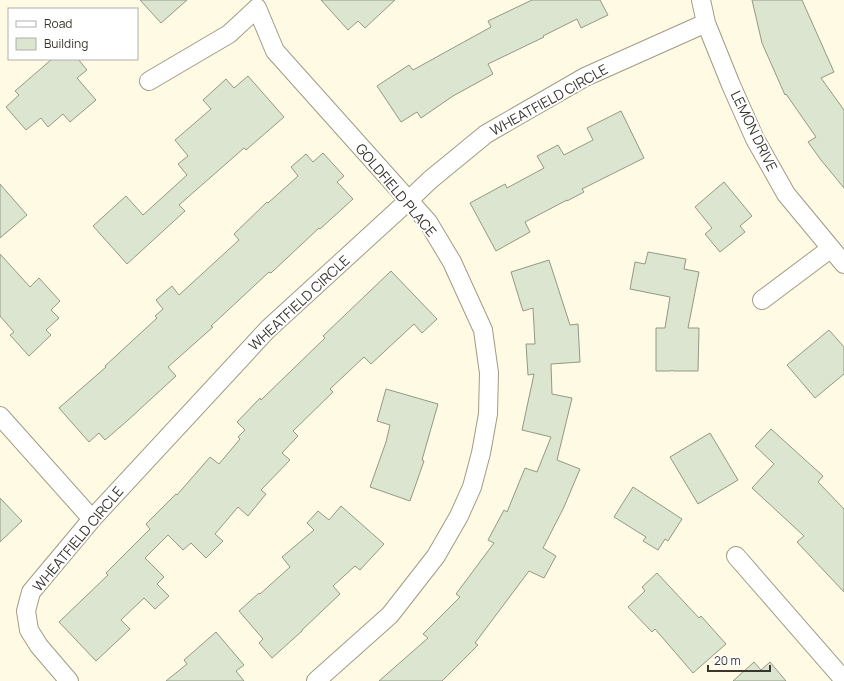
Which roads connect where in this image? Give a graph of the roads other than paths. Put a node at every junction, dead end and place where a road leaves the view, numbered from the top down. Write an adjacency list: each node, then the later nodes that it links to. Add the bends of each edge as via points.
1 (701, 0): 2 (street, LEMON DRIVE)
2 (706, 23): 4 (street, WHEATFIELD CIRCLE, via 586,77 486,134); 5 (street, LEMON DRIVE, via 755,139 786,194)
3 (149, 81): 4 (street, GOLDFIELD PLACE, via 229,34 257,8 275,51)
4 (408, 201): 9 (street, WHEATFIELD CIRCLE, via 268,329); 13 (street, GOLDFIELD PLACE, via 428,222 452,262 483,330 489,373 488,414 481,453 472,487 436,556 390,615)
5 (830, 249): 6 (street, LEMON DRIVE); 7 (street)
6 (844, 264)
7 (762, 300)
8 (0, 416): 9 (street)
9 (92, 519): 12 (street, WHEATFIELD CIRCLE, via 31,592 26,611 29,630 39,646)
10 (736, 556): 11 (street)
11 (844, 680)
12 (69, 681)
13 (316, 681)

